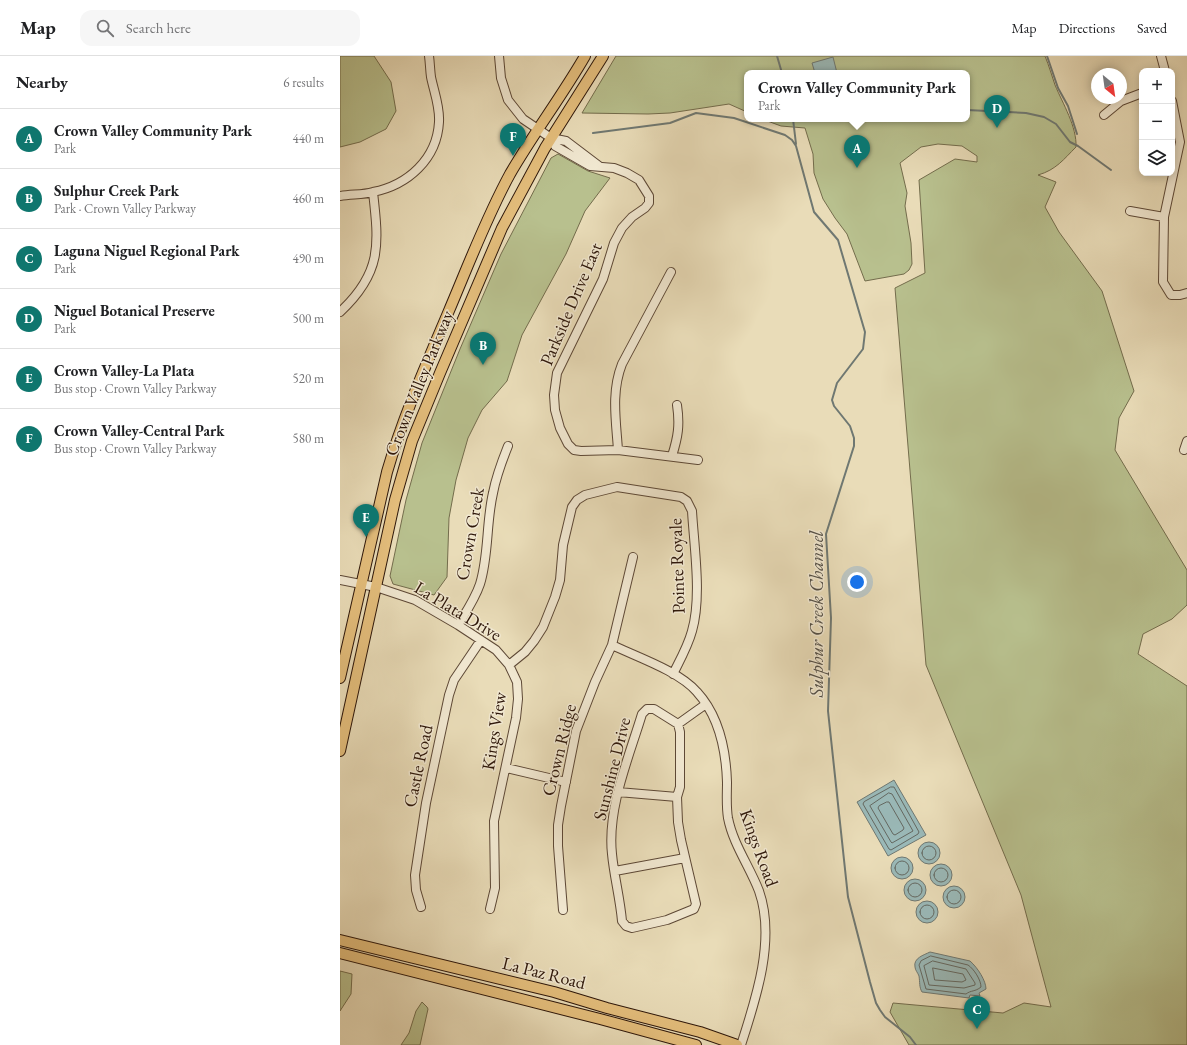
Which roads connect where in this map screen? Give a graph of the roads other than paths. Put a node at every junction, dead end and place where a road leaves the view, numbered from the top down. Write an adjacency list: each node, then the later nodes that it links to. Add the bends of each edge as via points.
1 (429, 56): 12 (street, via 439,122 435,143 426,160 412,175 394,186)
2 (499, 56): 10 (street, via 501,78 508,100 523,119)
3 (585, 56): 10 (main road, Crown Valley Parkway)
4 (603, 56): 11 (main road, Crown Valley Parkway)
5 (1161, 56): 6 (street)
6 (1164, 68)
7 (1139, 94): 9 (street, via 1122,101)
8 (1173, 104): 15 (street, via 1180,142)
9 (1104, 115)
10 (537, 129): 11 (street); 28 (main road, Crown Valley Parkway, via 510,174 489,217 397,439)
11 (551, 138): 22 (street, Parkside Drive East, via 566,141 599,166 628,173 639,180 649,196 649,203 622,228 614,243 603,279 557,373 554,395 560,428 574,450); 29 (main road, Crown Valley Parkway, via 502,228 412,441 395,500)
12 (373, 192): 13 (street); 18 (street, via 378,228 377,251 370,275 355,298)
13 (340, 196)
14 (1130, 211): 15 (street)
15 (1164, 217): 17 (street, via 1163,282 1171,295)
16 (671, 272): 22 (street, via 617,376 614,397)
17 (1187, 292)
18 (340, 312)
19 (677, 405): 24 (street, via 680,420)
20 (1187, 441): 23 (street)
21 (508, 446): 30 (street, Crown Creek, via 493,493 480,584)
22 (618, 450): 24 (street)
23 (1184, 450)
24 (672, 456): 25 (street)
25 (698, 460)
26 (634, 557): 32 (street, Crown Ridge)
27 (340, 580): 28 (street, La Plata Drive)
28 (361, 584): 29 (street, La Plata Drive); 35 (main road, Crown Valley Parkway)
29 (376, 588): 30 (street, La Plata Drive, via 415,600); 38 (main road, Crown Valley Parkway)
30 (458, 625): 31 (street, La Plata Drive)
31 (481, 640): 33 (street, La Plata Drive, via 496,650); 45 (street, Castle Road, via 454,680 449,695 426,803 415,875)
32 (612, 645): 34 (street, Kings Road); 40 (street, Crown Ridge, via 576,731)
33 (509, 665): 34 (street, Pointe Royale, via 525,652 543,627 560,580 563,545 572,507 585,495 617,486 681,496 692,511 696,610 693,630); 39 (street, Kings View, via 517,682 518,699)
34 (673, 674): 36 (street, Kings Road, via 696,691)
35 (340, 678)
36 (706, 704): 37 (street); 52 (street, Kings Road, via 719,729 725,761 729,821 759,892 765,919 765,952 750,1019)
37 (678, 724): 41 (street, Sunshine Drive, via 654,709 647,709 642,714); 42 (street, Sunshine Drive)
38 (340, 751)
39 (506, 768): 40 (street); 46 (street, Kings View, via 494,821 495,888)
40 (566, 782): 47 (street, Crown Ridge, via 558,825)
41 (618, 792): 42 (street); 44 (street, Sunshine Drive, via 612,838)
42 (678, 797): 43 (street, Sunshine Drive, via 678,822)
43 (685, 858): 44 (street); 44 (street, Sunshine Drive, via 696,904 694,909 667,920 638,927 626,926 622,921)
44 (615, 871)
45 (421, 907)
46 (490, 909)
47 (563, 910)
48 (340, 940): 51 (main road, La Paz Road, via 554,992 700,1032)
49 (340, 953): 50 (main road, La Paz Road)
50 (696, 1045)
51 (737, 1045)
52 (741, 1045)

